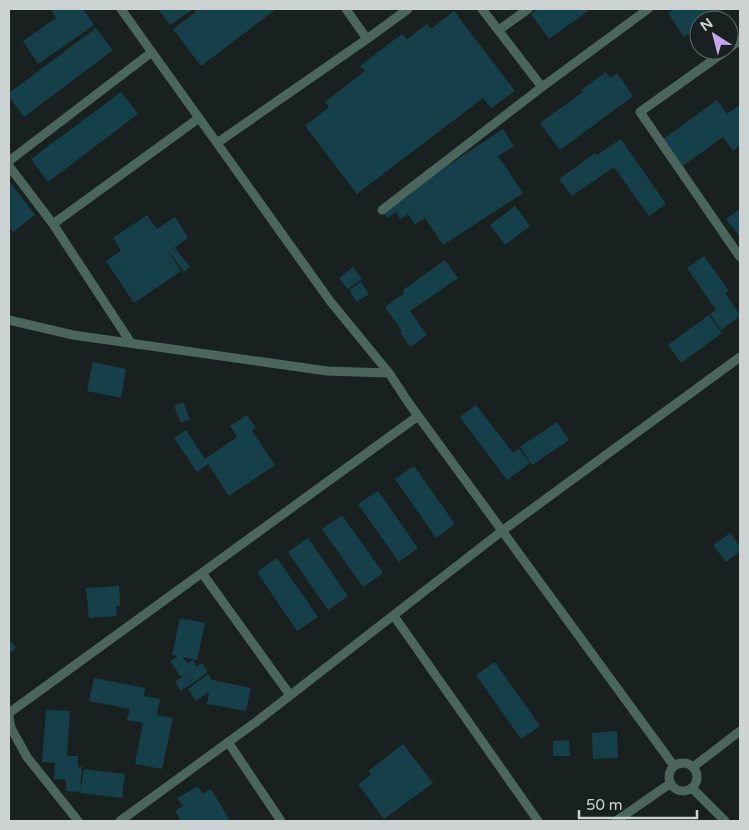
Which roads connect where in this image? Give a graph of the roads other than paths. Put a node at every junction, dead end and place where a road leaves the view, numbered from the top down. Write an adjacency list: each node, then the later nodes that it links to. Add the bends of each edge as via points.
1 (121, 9): 9 (lane)
2 (346, 9): 8 (lane)
3 (408, 9): 8 (lane)
4 (482, 9): 7 (lane)
5 (528, 9): 7 (lane)
6 (648, 9): 11 (lane)
7 (499, 30): 11 (lane)
8 (367, 39): 13 (lane)
9 (152, 52): 12 (lane); 14 (lane)
10 (713, 60): 18 (lane, via 640,112)
11 (542, 87): 16 (lane)
12 (200, 118): 13 (lane); 17 (lane)
13 (217, 143): 22 (lane, via 330,301)
14 (9, 161)
15 (9, 166): 17 (lane)
16 (382, 210)
17 (54, 224): 20 (lane)
18 (740, 257)
19 (9, 320): 20 (lane, via 73,335)
20 (131, 343): 22 (lane, via 326,371)
21 (740, 357): 24 (lane)
22 (389, 373): 23 (lane)
23 (418, 416): 24 (lane); 25 (lane)
24 (502, 531): 26 (lane); 31 (lane)
25 (202, 573): 27 (lane); 28 (lane)
26 (394, 616): 27 (lane); 38 (lane)
27 (290, 695): 30 (lane)
28 (9, 715): 35 (lane, via 11,728 27,757)
29 (740, 731): 32 (lane)
30 (228, 742): 36 (lane); 37 (lane)
31 (674, 766): 32 (lane, via 685,763); 33 (lane, via 669,775)
32 (693, 767): 34 (lane, via 697,780)
33 (670, 783): 34 (lane, via 680,791); 39 (lane)
34 (692, 788): 40 (lane)
35 (78, 821)
36 (120, 821)
37 (281, 821)
38 (538, 821)
39 (616, 821)
40 (725, 821)

